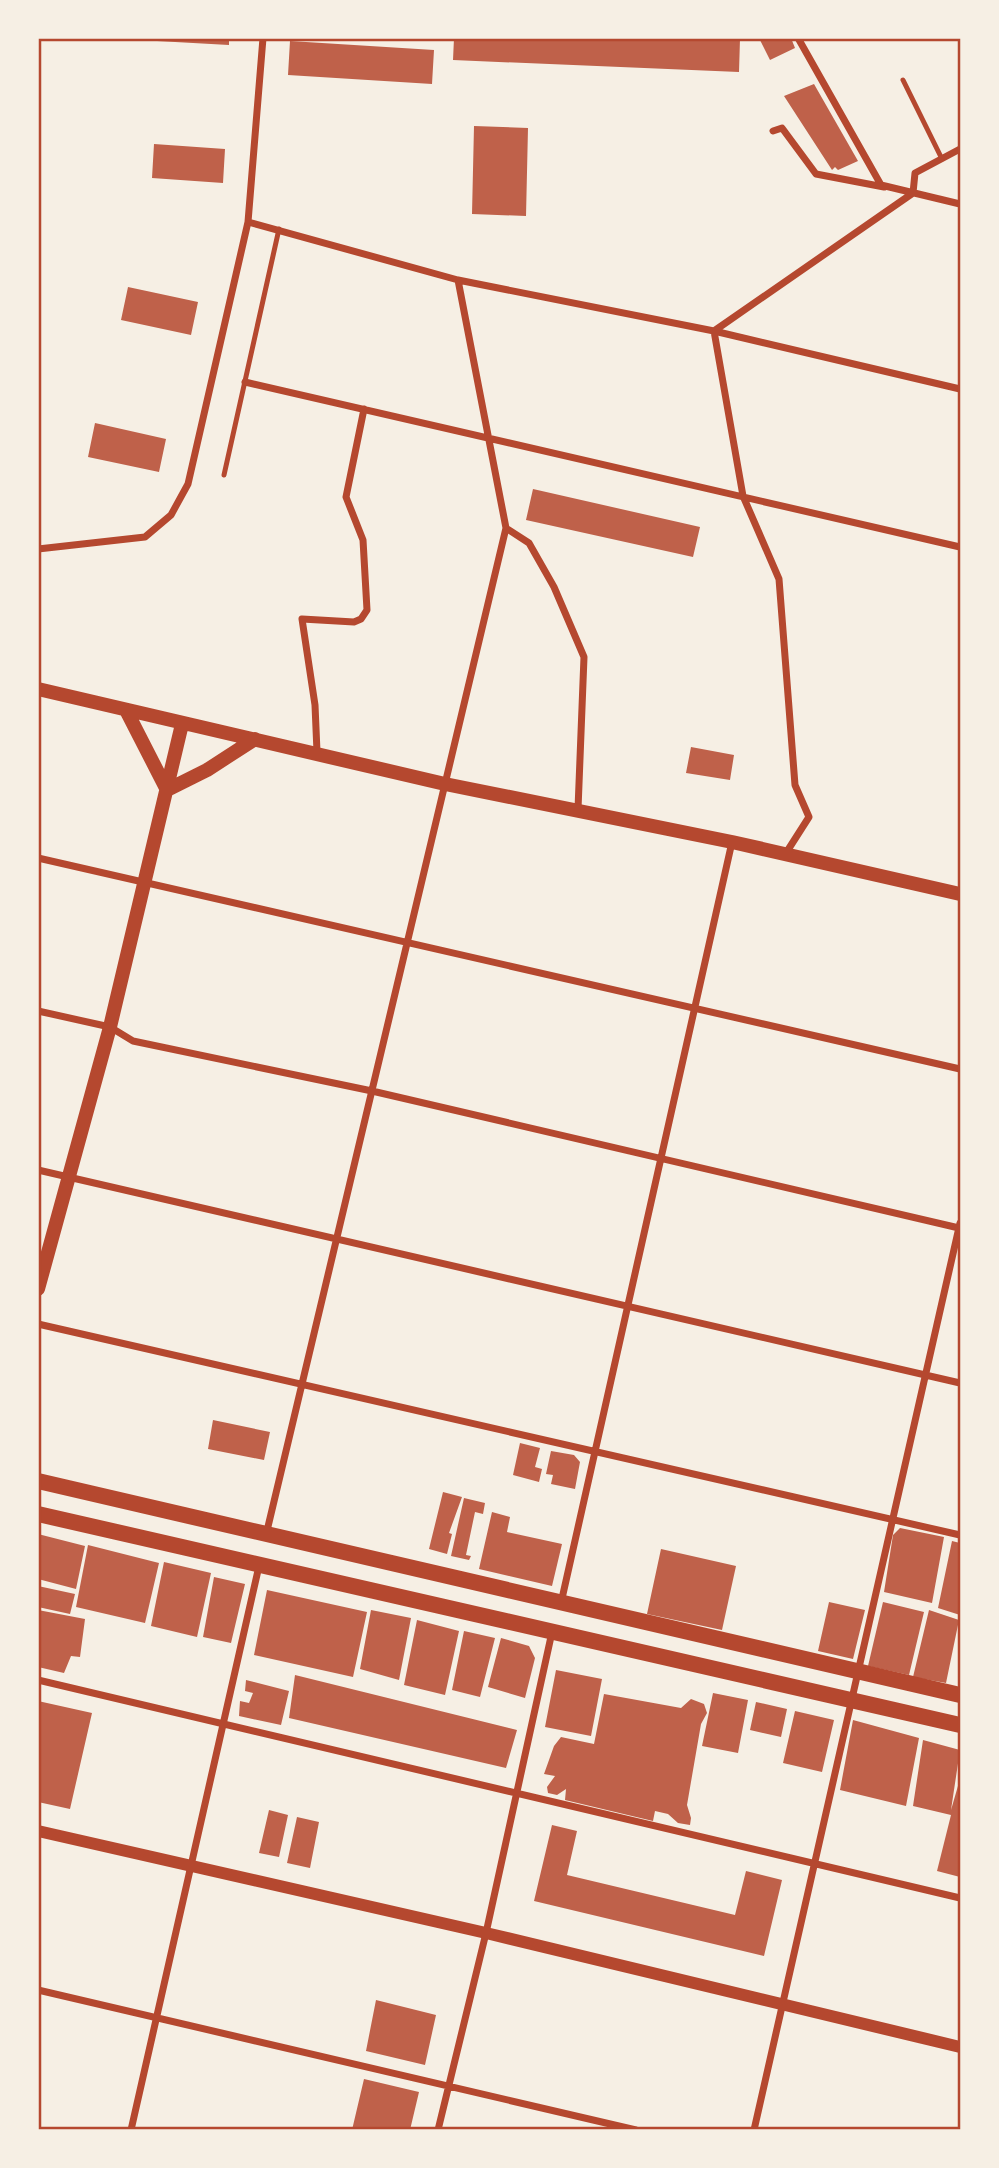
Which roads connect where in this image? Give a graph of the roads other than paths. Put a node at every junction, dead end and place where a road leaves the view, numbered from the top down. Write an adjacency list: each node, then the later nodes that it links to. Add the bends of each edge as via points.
1 (263, 38): 9 (street)
2 (799, 38): 7 (street, via 881,185)
3 (903, 80): 6 (lane)
4 (773, 131): 7 (street, via 782,128 816,174)
5 (961, 149): 6 (street)
6 (942, 159): 7 (street, via 915,173)
7 (914, 193): 8 (street); 12 (street)
8 (961, 204)
9 (248, 222): 10 (street); 21 (street, via 188,484 170,514 145,537)
10 (279, 229): 11 (street); 13 (lane)
11 (458, 280): 12 (street); 16 (street)
12 (714, 331): 14 (street); 18 (street)
13 (245, 382): 15 (street); 17 (lane)
14 (961, 389)
15 (364, 409): 16 (street); 26 (street, via 346,497 363,540 367,610 354,621 302,619 316,705)
16 (487, 435): 18 (street); 19 (street)
17 (224, 475)
18 (743, 496): 20 (street); 31 (street, via 779,579 795,785 809,817)
19 (506, 528): 27 (street); 29 (street, via 529,543 584,657)
20 (961, 547)
21 (38, 549)
22 (38, 689): 23 (main road)
23 (126, 710): 24 (main road); 28 (main road)
24 (182, 724): 25 (main road); 28 (main road)
25 (255, 739): 26 (main road); 28 (main road)
26 (317, 752): 27 (main road)
27 (445, 784): 29 (main road); 35 (street)
28 (167, 790): 33 (main road)
29 (578, 809): 30 (main road)
30 (732, 842): 31 (main road); 36 (street)
31 (786, 853): 34 (main road)
32 (38, 858): 33 (street)
33 (146, 885): 35 (street); 38 (main road)
34 (961, 894)
35 (405, 944): 36 (street); 40 (street)
36 (695, 1007): 39 (street); 41 (street)
37 (38, 1011): 38 (street)
38 (110, 1027): 40 (street, via 133,1041); 43 (main road)
39 (961, 1069)
40 (372, 1091): 41 (street); 45 (street)
41 (661, 1158): 44 (street); 47 (street)
42 (38, 1170): 43 (street)
43 (67, 1176): 45 (street); 46 (main road)
44 (960, 1226): 49 (street)
45 (338, 1239): 47 (street); 51 (street)
46 (38, 1289)
47 (627, 1306): 49 (street); 52 (street)
48 (38, 1324): 51 (street)
49 (926, 1375): 50 (street); 55 (street)
50 (961, 1383)
51 (301, 1384): 52 (street); 57 (street)
52 (595, 1451): 55 (street); 59 (street)
53 (38, 1481): 57 (main road)
54 (38, 1514): 58 (main road)
55 (894, 1519): 56 (street); 61 (street)
56 (961, 1535)
57 (266, 1536): 59 (main road)
58 (259, 1566): 60 (main road); 65 (street)
59 (561, 1603): 61 (main road)
60 (553, 1629): 64 (main road); 67 (street)
61 (860, 1672): 63 (main road); 64 (street)
62 (38, 1680): 65 (street)
63 (961, 1696)
64 (852, 1699): 66 (main road); 69 (street)
65 (222, 1723): 67 (street); 70 (street)
66 (961, 1725)
67 (518, 1793): 69 (street); 72 (street)
68 (38, 1831): 70 (street)
69 (816, 1864): 71 (street); 74 (street)
70 (189, 1866): 72 (street); 75 (street)
71 (961, 1898)
72 (486, 1933): 74 (street); 77 (street)
73 (38, 1990): 75 (street)
74 (782, 2005): 76 (street); 81 (street)
75 (158, 2016): 77 (street); 78 (street)
76 (961, 2047)
77 (448, 2084): 79 (street); 80 (street)
78 (131, 2130)
79 (438, 2130)
80 (636, 2130)
81 (754, 2130)

